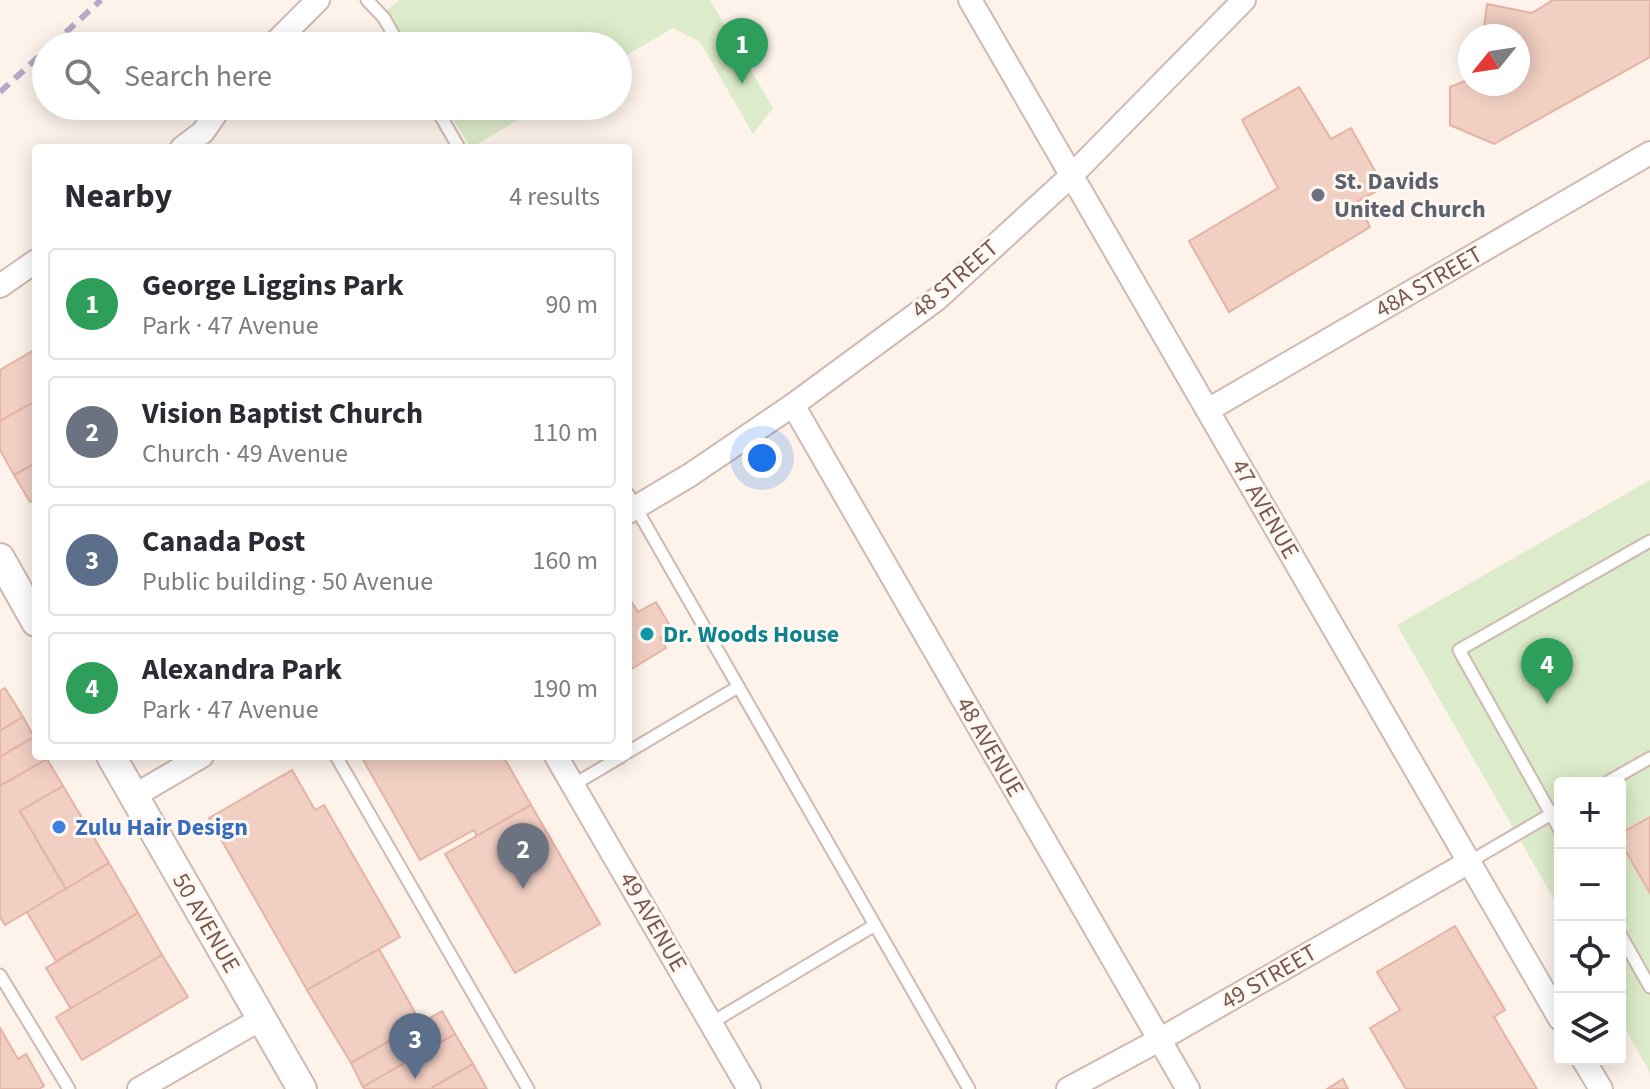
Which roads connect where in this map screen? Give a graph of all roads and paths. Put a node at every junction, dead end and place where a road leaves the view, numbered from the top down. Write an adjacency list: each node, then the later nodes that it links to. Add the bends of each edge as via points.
1 (318, 0): 5 (street)
2 (367, 0): 6 (lane)
3 (970, 0): 12 (street, 47 AVENUE)
4 (1244, 0): 12 (street, 48 STREET)
5 (286, 32)
6 (392, 32)
7 (216, 120): 9 (street)
8 (443, 120): 10 (lane)
9 (208, 140)
10 (457, 144)
11 (1650, 153): 16 (street, 48A STREET)
12 (1072, 175): 15 (street, 48 STREET, via 937,299); 16 (street, 47 AVENUE)
13 (32, 264): 14 (street)
14 (0, 286)
15 (793, 405): 17 (street, 48 STREET, via 690,475); 43 (street, 48 AVENUE)
16 (1208, 410): 35 (street, 47 AVENUE)
17 (632, 504)
18 (632, 506): 22 (lane)
19 (1650, 541): 33 (lane, via 1459,650)
20 (0, 558): 21 (street)
21 (32, 615)
22 (738, 687): 23 (lane); 36 (lane)
23 (632, 750)
24 (1650, 758): 30 (lane)
25 (113, 760): 32 (street, 50 AVENUE)
26 (195, 760): 32 (street)
27 (338, 760): 48 (lane)
28 (558, 760): 31 (street, 49 AVENUE)
29 (615, 760): 31 (lane)
30 (1617, 777)
31 (573, 785): 42 (street, 49 AVENUE)
32 (134, 796): 41 (street, 50 AVENUE)
33 (1554, 809)
34 (1554, 813): 35 (lane)
35 (1469, 862): 40 (street, 47 AVENUE); 43 (street, 49 STREET)
36 (875, 925): 42 (lane); 50 (lane)
37 (1626, 945): 39 (lane)
38 (0, 975): 45 (lane)
39 (1650, 987)
40 (1554, 1009)
41 (261, 1019): 46 (street); 47 (street, 50 AVENUE)
42 (711, 1023): 49 (street, 49 AVENUE)
43 (1159, 1040): 51 (street, 49 STREET); 52 (street, 48 AVENUE)
44 (1587, 1065): 53 (street)
45 (69, 1089)
46 (139, 1089)
47 (302, 1089)
48 (528, 1089)
49 (749, 1089)
50 (969, 1089)
51 (1068, 1089)
52 (1188, 1089)
53 (1601, 1089)

